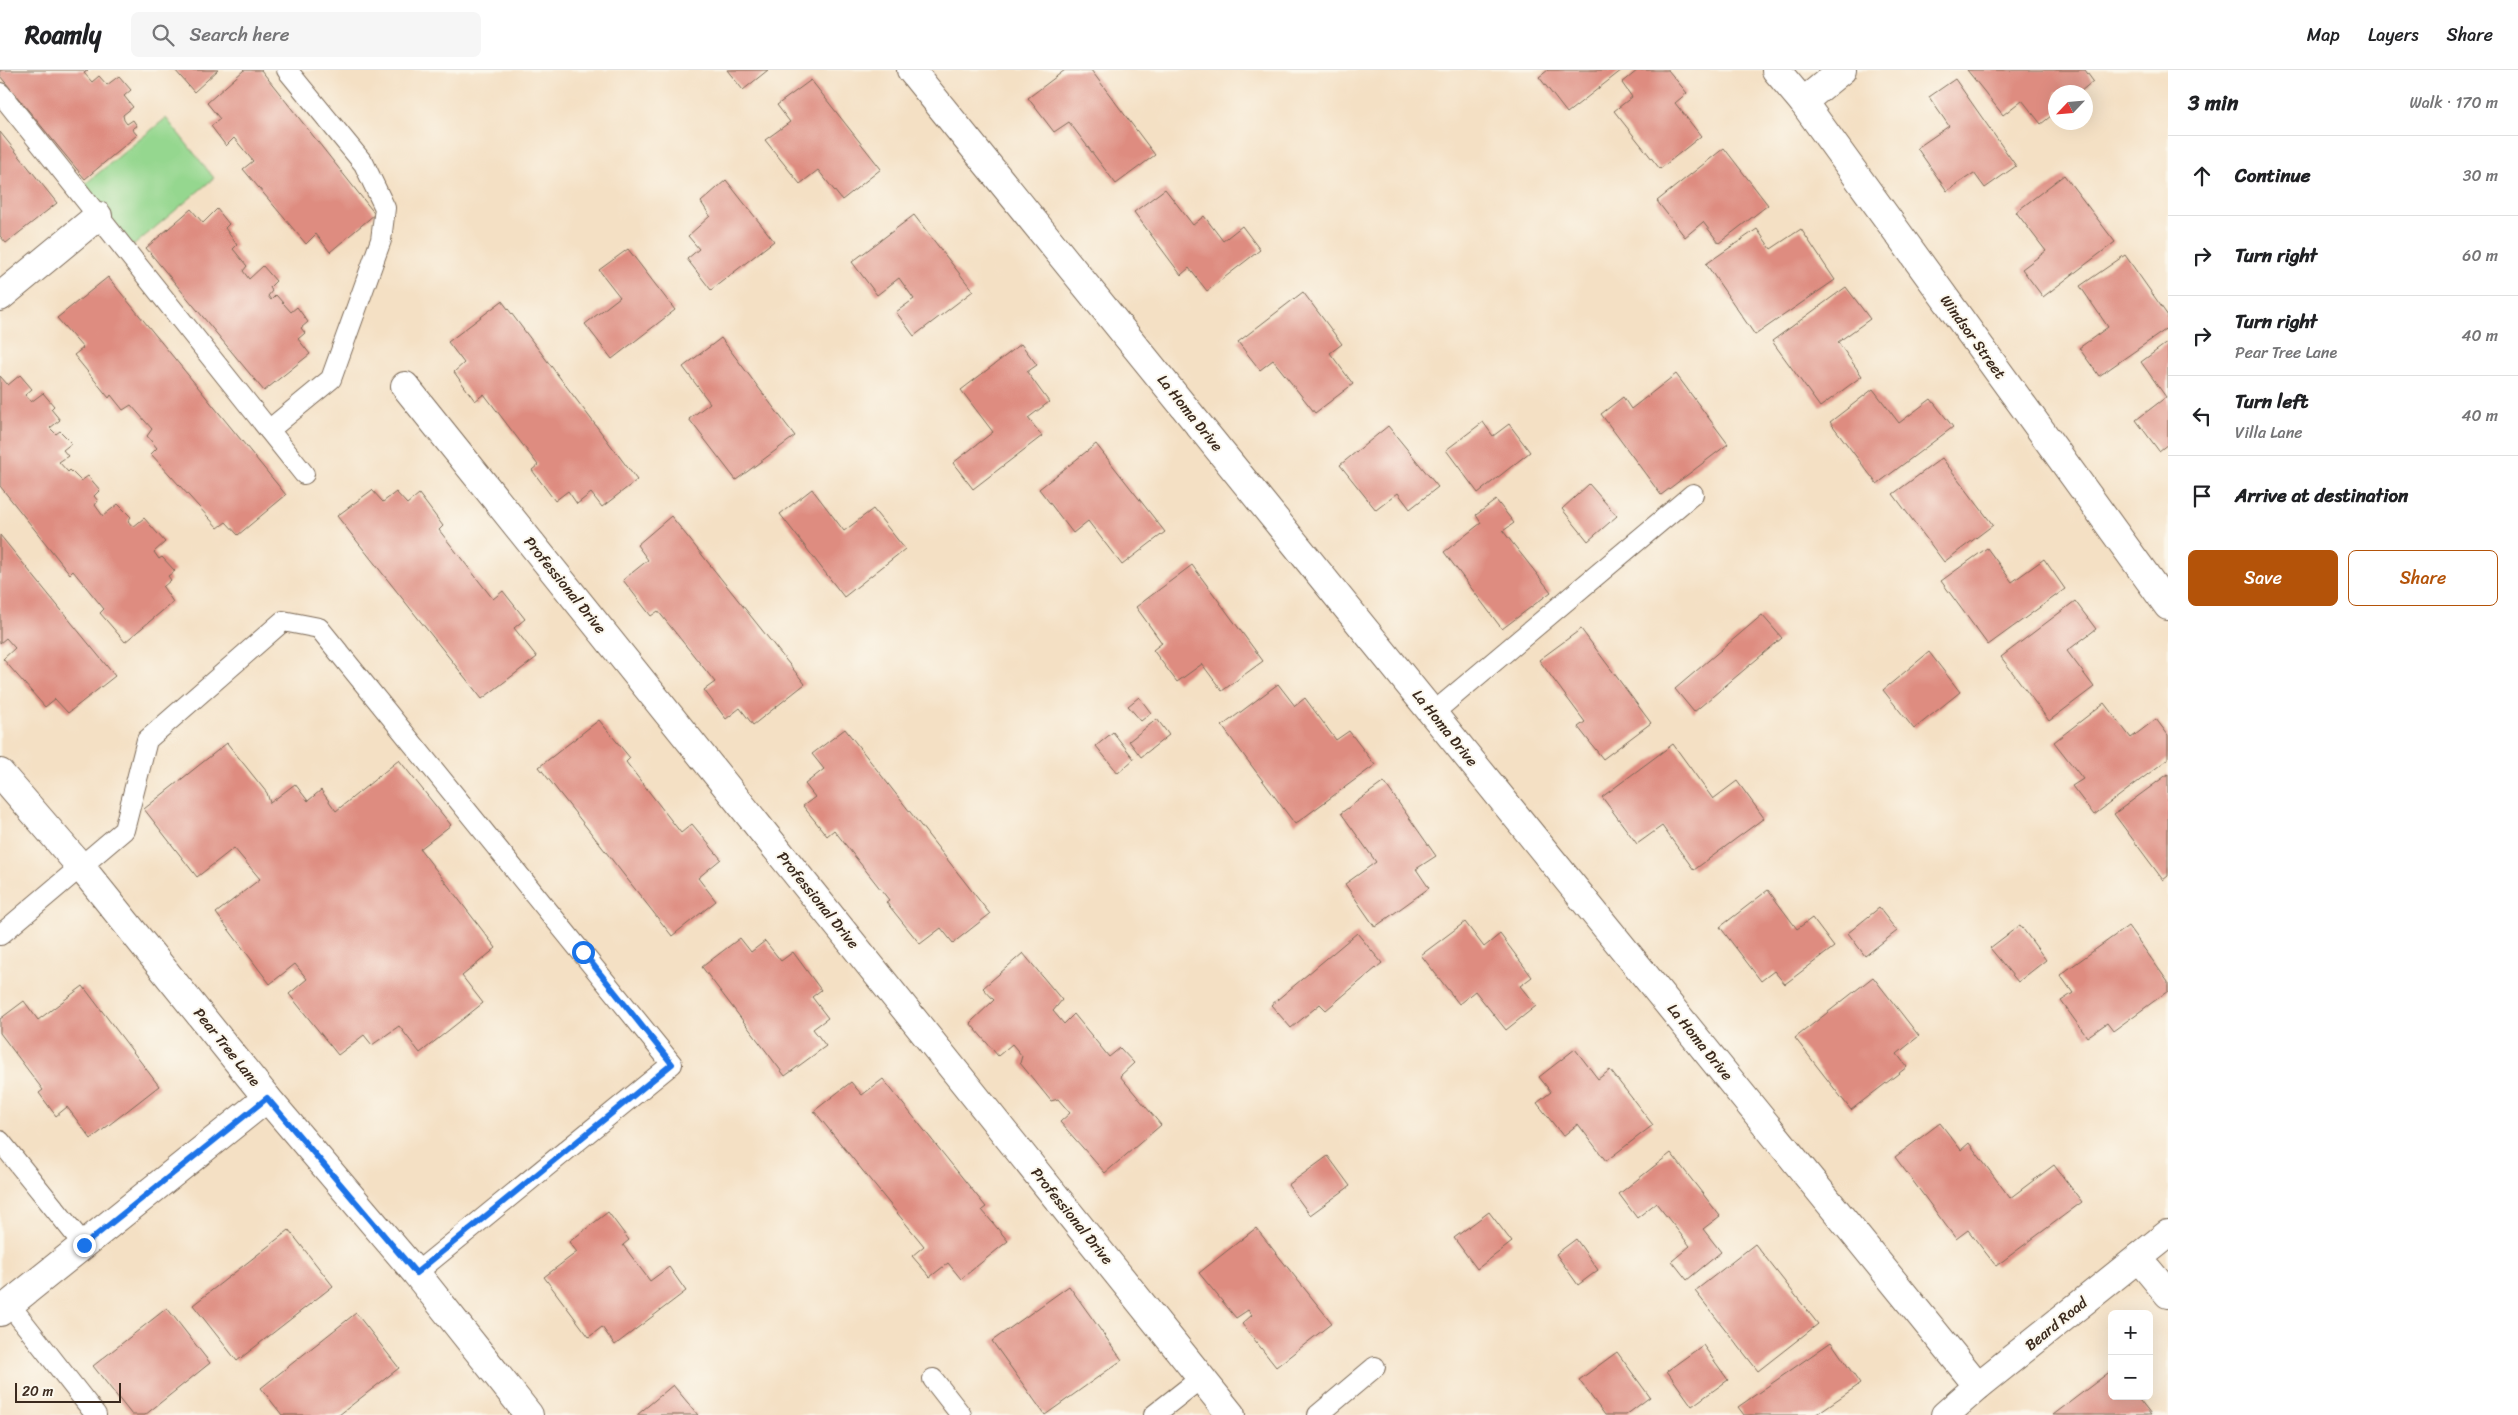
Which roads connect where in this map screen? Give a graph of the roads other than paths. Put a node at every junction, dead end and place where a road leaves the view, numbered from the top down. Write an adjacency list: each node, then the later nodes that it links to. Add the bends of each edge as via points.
1 (287, 70): 10 (lane, via 364,164 385,208 381,240 331,379)
2 (911, 70): 14 (street, La Homa Drive)
3 (1776, 70): 6 (street, Windsor Street)
4 (1842, 70): 6 (street)
5 (0, 94): 7 (lane)
6 (1803, 102): 13 (street, Windsor Street)
7 (98, 216): 8 (street); 10 (lane)
8 (0, 297)
9 (405, 386): 27 (street, Professional Drive)
10 (269, 430): 11 (lane)
11 (304, 474)
12 (1693, 494): 14 (lane)
13 (2168, 606)
14 (1432, 713): 29 (street, La Homa Drive)
15 (0, 773): 16 (street, Pear Tree Lane)
16 (81, 867): 17 (lane); 18 (street, Pear Tree Lane); 23 (lane, via 124,830 147,740 284,621 318,628 672,1064)
17 (0, 935)
18 (267, 1098): 21 (street); 23 (street, Pear Tree Lane)
19 (0, 1141): 21 (lane)
20 (2168, 1234): 22 (street, Beard Road)
21 (84, 1245): 25 (street)
22 (2138, 1258): 24 (street); 29 (street, Beard Road)
23 (416, 1273): 31 (street, Pear Tree Lane)
24 (2168, 1294)
25 (5, 1308): 30 (lane)
26 (1375, 1368): 35 (lane)
27 (1201, 1378): 33 (lane); 34 (street, Professional Drive)
28 (933, 1380): 32 (lane)
29 (1978, 1386): 36 (street, Beard Road)
30 (96, 1415)
31 (529, 1415)
32 (961, 1415)
33 (1154, 1415)
34 (1231, 1415)
35 (1318, 1415)
36 (1945, 1415)

